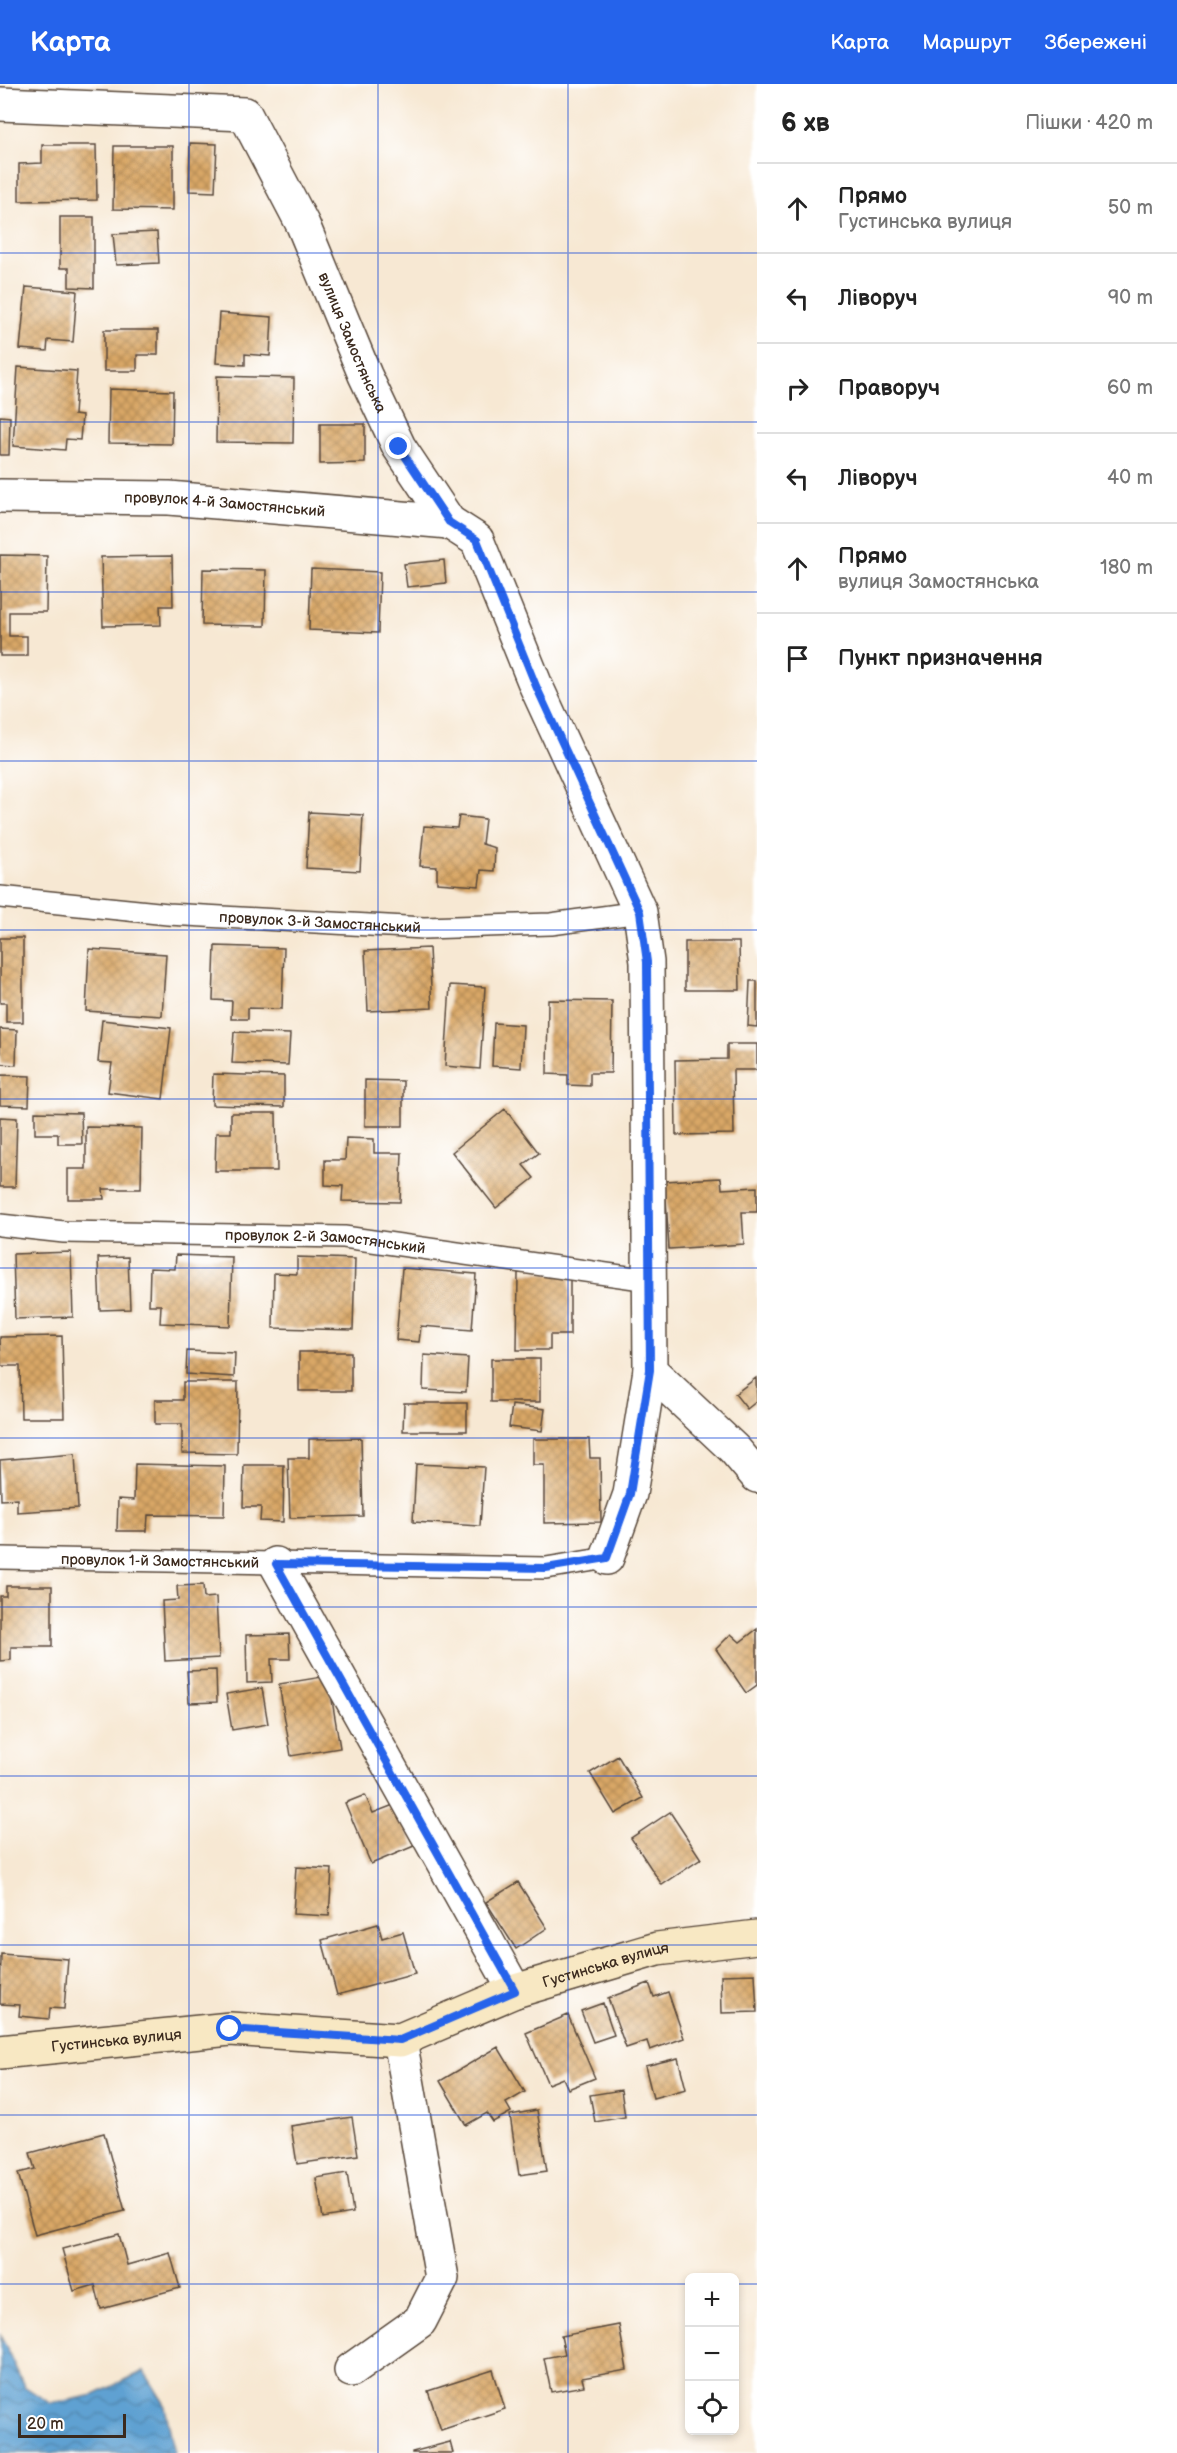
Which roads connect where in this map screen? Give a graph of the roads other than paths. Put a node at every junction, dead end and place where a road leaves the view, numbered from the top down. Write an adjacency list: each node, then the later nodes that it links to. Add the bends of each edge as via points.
1 (0, 104): 3 (street, вулиця Замостянська, via 244,114 303,225 399,447)
2 (0, 496): 3 (street, провулок 4-й Замостянський, via 169,498)
3 (449, 522): 5 (street, вулиця Замостянська, via 477,540 536,686)
4 (0, 897): 5 (lane, провулок 3-й Замостянський, via 168,914 424,928 551,924)
5 (640, 912): 7 (street, вулиця Замостянська, via 647,962)
6 (0, 1225): 7 (lane, провулок 2-й Замостянський, via 64,1232 344,1238)
7 (649, 1280): 8 (street, вулиця Замостянська)
8 (650, 1370): 9 (street); 11 (street, вулиця Замостянська, via 630,1494)
9 (757, 1476)
10 (0, 1558): 12 (lane, провулок 1-й Замостянський)
11 (607, 1558): 12 (lane, провулок 1-й Замостянський, via 546,1568)
12 (276, 1564): 14 (street)
13 (757, 1937): 14 (main road, Густинська вулиця, via 657,1949)
14 (515, 1991): 15 (main road, Густинська вулиця)
15 (400, 2040): 16 (main road, Густинська вулиця, via 230,2029); 17 (street, via 442,2278 420,2321)
16 (0, 2052)
17 (351, 2370)

